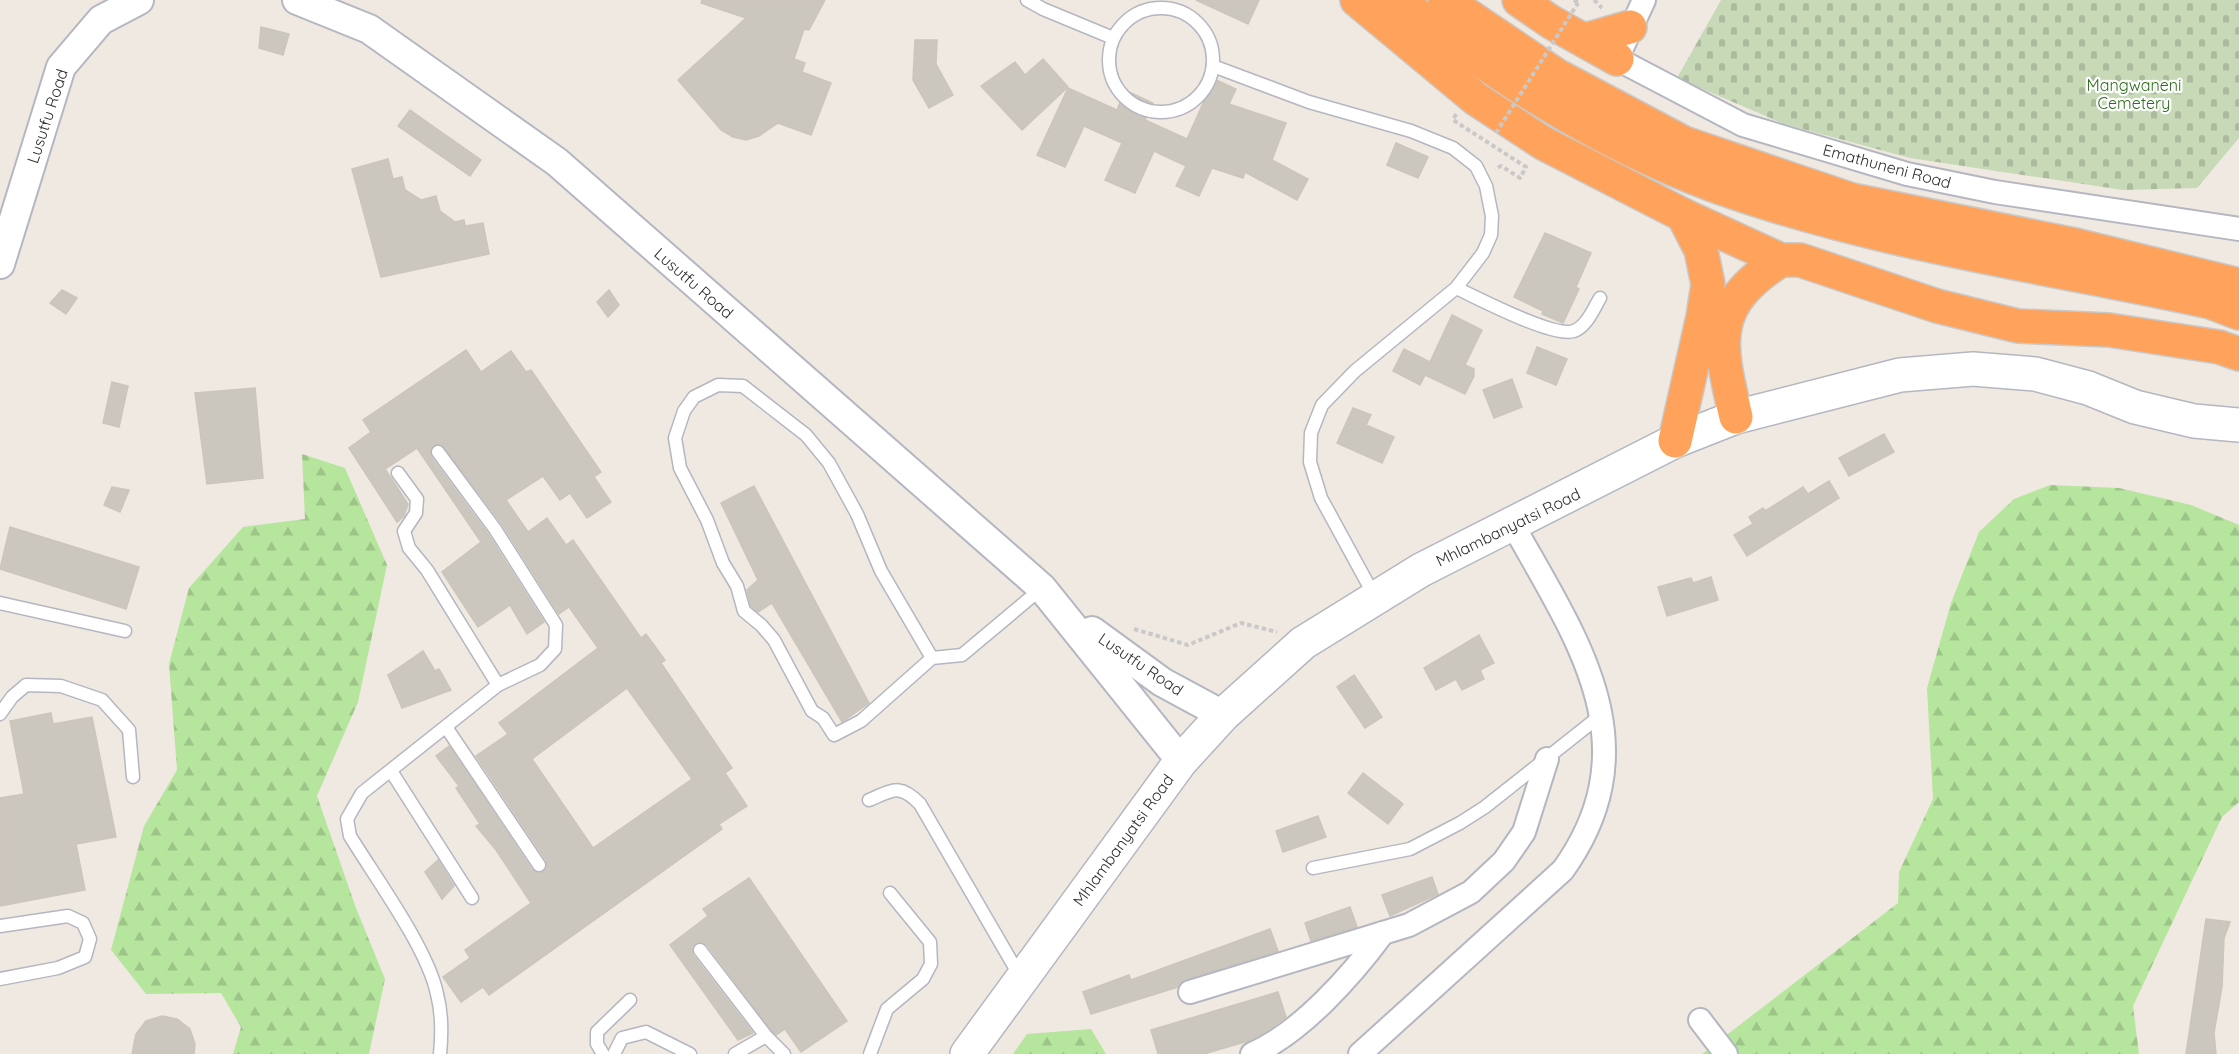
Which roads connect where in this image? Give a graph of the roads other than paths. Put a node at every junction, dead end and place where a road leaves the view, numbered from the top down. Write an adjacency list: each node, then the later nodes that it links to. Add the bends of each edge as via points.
1 (139, 0): 16 (street, Lusutfu Road, via 100,20 61,67)
2 (297, 0): 28 (street, Lusutfu Road, via 369,29 557,162)
3 (1027, 0): 9 (lane)
4 (1357, 0): 13 (highway, via 1476,99 1542,143)
5 (1398, 0): 20 (highway, via 1467,54 1593,131 1712,184 1860,230 2210,302)
6 (1445, 0): 17 (highway, via 1556,75 1684,143 1852,200 2075,245)
7 (1519, 0): 10 (highway)
8 (1637, 13): 10 (highway); 11 (street)
9 (1113, 38): 12 (lane, via 1121,25 1146,10 1175,10 1194,21 1208,38); 12 (lane, via 1108,53 1114,85 1138,108 1154,112 1186,106 1199,96)
10 (1585, 40): 11 (highway)
11 (1617, 59): 14 (street, Emathuneni Road, via 1743,125 1907,174 1995,192)
12 (1213, 66): 18 (lane, via 1309,102 1411,131 1453,148 1476,166 1486,186 1491,235 1483,253)
13 (1683, 215): 15 (highway); 24 (highway, via 1701,250 1708,284)
14 (2239, 229)
15 (1780, 260): 21 (highway, via 1800,260 1937,306 2018,326 2109,330 2219,347); 22 (highway, via 1748,284 1732,307 1722,334 1723,361)
16 (0, 264)
17 (2239, 285)
18 (1456, 288): 19 (lane, via 1550,330 1574,331 1584,324); 29 (lane, via 1355,371 1322,405 1311,433 1310,462 1321,498)
19 (1600, 298)
20 (2239, 313)
21 (2239, 354)
22 (1736, 417): 23 (main road, Mhlambanyatsi Road, via 1900,375 1973,369 2035,374 2088,388 2135,407 2194,421); 24 (main road, Mhlambanyatsi Road)
23 (2239, 425)
24 (1675, 441): 27 (main road, Mhlambanyatsi Road)
25 (438, 452): 34 (lane, via 495,529 556,625 555,649 540,665)
26 (398, 473): 34 (lane, via 417,499 416,513 404,531 409,548 428,570)
27 (1513, 525): 29 (main road, Mhlambanyatsi Road, via 1421,570); 37 (street, via 1584,654)
28 (1042, 588): 31 (street, Lusutfu Road); 33 (lane, via 962,655)
29 (1376, 598): 36 (main road, Mhlambanyatsi Road, via 1308,640)
30 (0, 603): 32 (lane)
31 (1061, 609): 36 (street, Lusutfu Road, via 1162,682); 40 (street, Lusutfu Road)
32 (125, 631)
33 (932, 658): 33 (lane, via 861,721 834,735 823,718 812,711 774,640 744,611 737,586 680,468 675,438 684,411 694,397 718,385 743,386 806,435 829,463 881,571)
34 (498, 685): 38 (lane)
35 (0, 714): 42 (lane, via 26,685 61,686 102,700 129,730)
36 (1223, 715): 40 (main road, Mhlambanyatsi Road)
37 (1601, 715): 39 (lane); 66 (street, via 1606,744 1593,817 1580,847 1447,978)
38 (446, 727): 41 (lane); 44 (lane)
39 (1547, 759): 45 (lane, via 1485,807 1410,849); 49 (street, via 1524,832 1504,861 1471,892 1409,925)
40 (1181, 760): 52 (main road, Mhlambanyatsi Road)
41 (390, 771): 47 (lane); 57 (lane, via 362,793 347,819 350,836 417,947 437,993 442,1033)
42 (133, 777)
43 (868, 800): 52 (lane, via 895,789 908,791 920,804)
44 (539, 865)
45 (1313, 868)
46 (890, 892): 63 (lane, via 930,942 931,964 923,979 887,1009)
47 (472, 898)
48 (0, 926): 51 (lane, via 68,916 83,922 90,939 85,957 58,968)
49 (1383, 933): 53 (street); 65 (street, via 1317,1009)
50 (700, 950): 56 (lane)
51 (0, 979)
52 (1022, 979): 64 (main road, Mhlambanyatsi Road)
53 (1190, 992)
54 (630, 1000): 58 (lane, via 597,1032 597,1044)
55 (1700, 1020): 67 (street)
56 (766, 1036): 61 (lane); 62 (lane)
57 (440, 1054)
58 (603, 1054)
59 (614, 1054): 60 (lane, via 622,1038 646,1032)
60 (690, 1054)
61 (735, 1054)
62 (784, 1054)
63 (870, 1054)
64 (967, 1054)
65 (1252, 1054)
66 (1360, 1054)
67 (1726, 1054)

